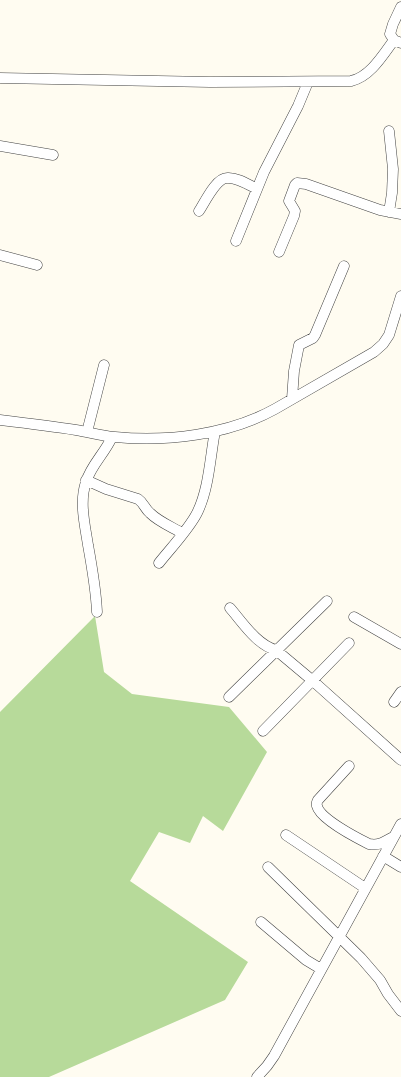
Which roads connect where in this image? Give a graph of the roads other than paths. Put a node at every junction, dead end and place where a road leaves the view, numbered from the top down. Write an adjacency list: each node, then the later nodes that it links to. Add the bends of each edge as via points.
1 (401, 7): 2 (street, via 391,31 391,37)
2 (398, 42): 4 (street, via 360,78)
3 (0, 78): 4 (street)
4 (308, 82): 8 (street)
5 (389, 131): 10 (street, via 393,169)
6 (0, 146): 7 (street)
7 (53, 155)
8 (257, 189): 9 (street, via 228,177 224,178 216,184); 12 (street)
9 (199, 211)
10 (389, 212): 11 (street); 13 (street, via 297,183 289,197 294,216)
11 (401, 214)
12 (236, 241)
13 (279, 252)
14 (0, 255): 15 (street)
15 (37, 265)
16 (344, 266): 19 (street, via 315,335 299,345)
17 (401, 296): 19 (street, via 392,328 384,344 368,357)
18 (104, 366): 22 (street)
19 (292, 399): 21 (street, via 262,416)
20 (0, 420): 22 (street)
21 (215, 431): 23 (street, via 157,438); 25 (street, via 204,491 197,513)
22 (86, 432): 23 (street)
23 (112, 437): 24 (street)
24 (86, 480): 25 (street, via 106,490 138,499 154,516); 29 (street, via 82,496)
25 (182, 533): 26 (street)
26 (159, 563)
27 (327, 601): 33 (street)
28 (230, 608): 33 (street, via 256,637)
29 (97, 612)
30 (354, 617): 32 (street)
31 (349, 643): 34 (street)
32 (401, 644)
33 (276, 650): 34 (street); 36 (street)
34 (313, 681): 38 (street); 39 (street)
35 (401, 692): 37 (street)
36 (229, 697)
37 (394, 702)
38 (263, 731)
39 (401, 760)
40 (349, 766): 43 (street, via 318,800 318,809 328,820 369,844 383,843)
41 (401, 824): 43 (street)
42 (286, 835): 47 (street)
43 (394, 836): 44 (street)
44 (383, 856): 46 (street); 47 (street)
45 (268, 867): 49 (street)
46 (401, 867)
47 (366, 888): 49 (street)
48 (261, 922): 50 (street)
49 (339, 936): 50 (street); 51 (street, via 380,980)
50 (321, 969): 52 (street, via 274,1056)
51 (401, 1010)
52 (257, 1077)

